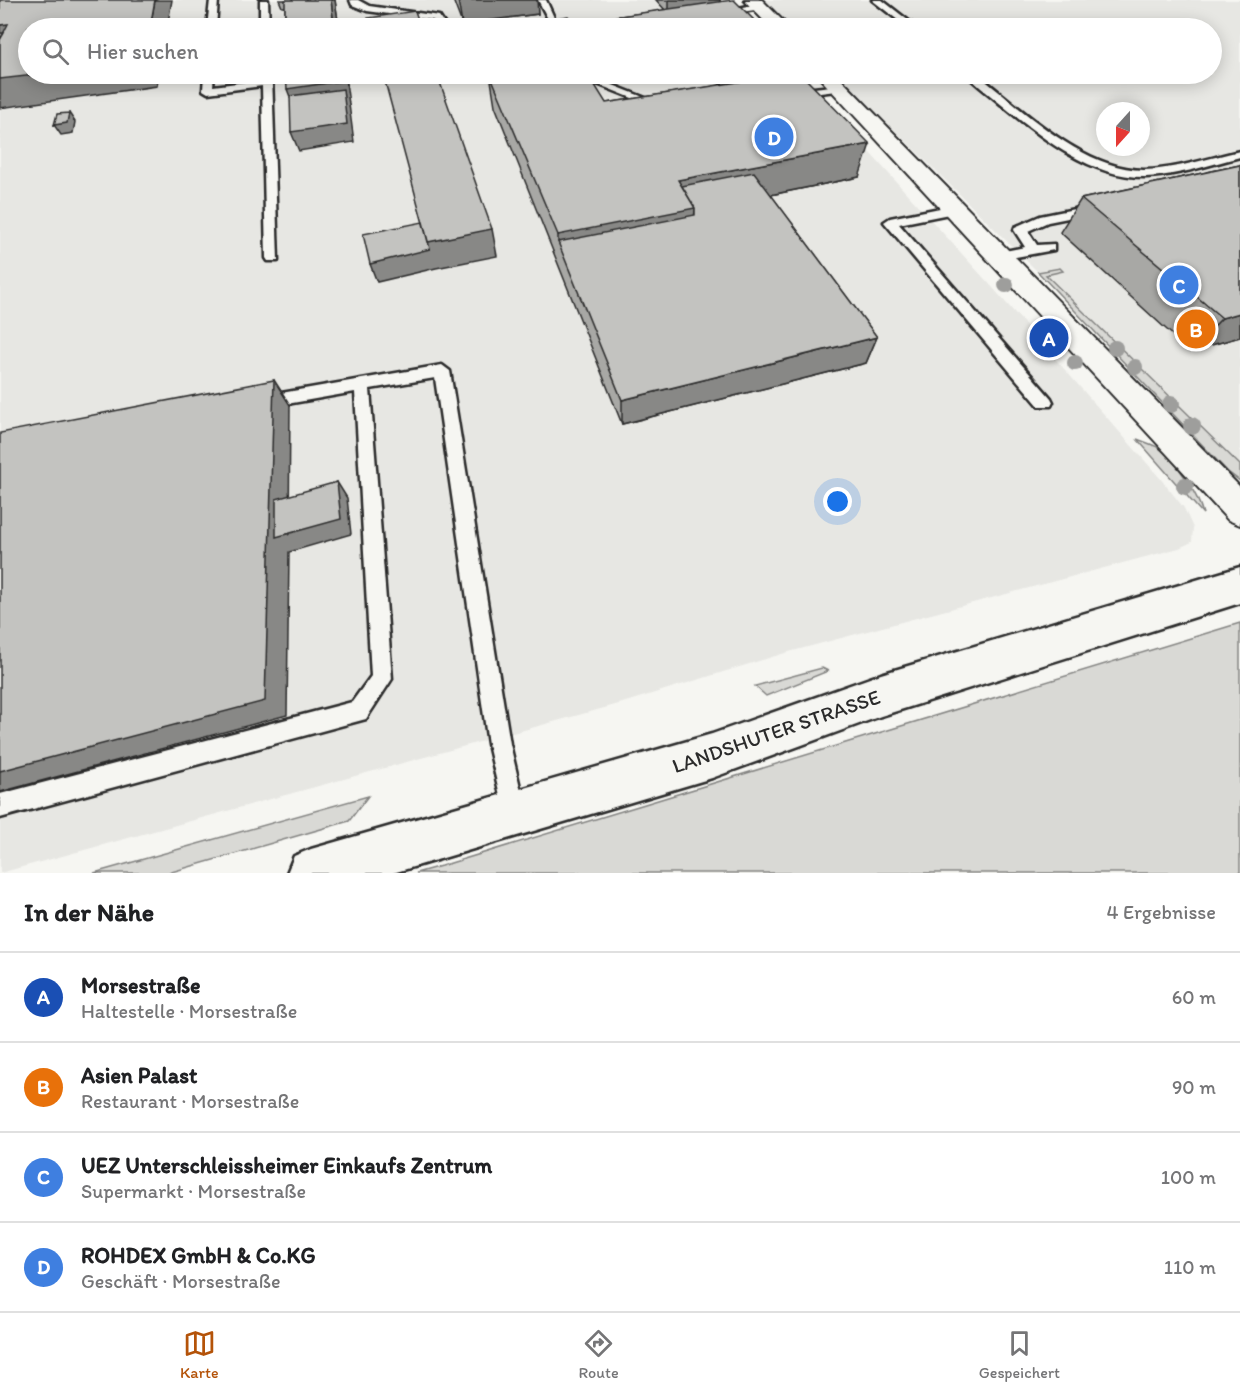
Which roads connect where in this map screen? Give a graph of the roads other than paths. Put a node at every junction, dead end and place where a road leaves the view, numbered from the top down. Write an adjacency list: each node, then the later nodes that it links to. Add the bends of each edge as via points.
1 (214, 0): 8 (lane)
2 (264, 0): 9 (lane)
3 (354, 0): 10 (lane, via 367,8)
4 (542, 0): 11 (lane)
5 (876, 0): 13 (lane)
6 (756, 3): 7 (lane); 12 (street)
7 (706, 15)
8 (213, 18)
9 (265, 18)
10 (436, 18)
11 (552, 18)
12 (771, 18)
13 (900, 18)
14 (208, 84): 15 (lane, via 208,90)
15 (238, 84)
16 (267, 84): 29 (lane)
17 (603, 84): 22 (lane, via 667,109)
18 (823, 84): 21 (lane)
19 (836, 84): 25 (street)
20 (984, 84): 23 (lane, via 1065,146 1105,165 1137,173)
21 (788, 94)
22 (678, 107)
23 (1240, 154)
24 (1112, 206): 27 (lane, via 1044,219 1020,230)
25 (955, 209): 28 (street); 31 (lane, via 890,222)
26 (1049, 248): 27 (lane)
27 (1034, 250): 28 (lane)
28 (1000, 256): 33 (street)
29 (273, 258)
30 (362, 385): 32 (lane); 35 (lane, via 382,679 358,711); 36 (lane, via 442,371 499,744)
31 (1045, 402)
32 (245, 405)
33 (1240, 510)
34 (1240, 585): 36 (main road, LANDSHUTER STRASSE, via 881,694 712,756)
35 (0, 806)
36 (514, 814): 37 (main road, LANDSHUTER STRASSE)
37 (311, 873)

